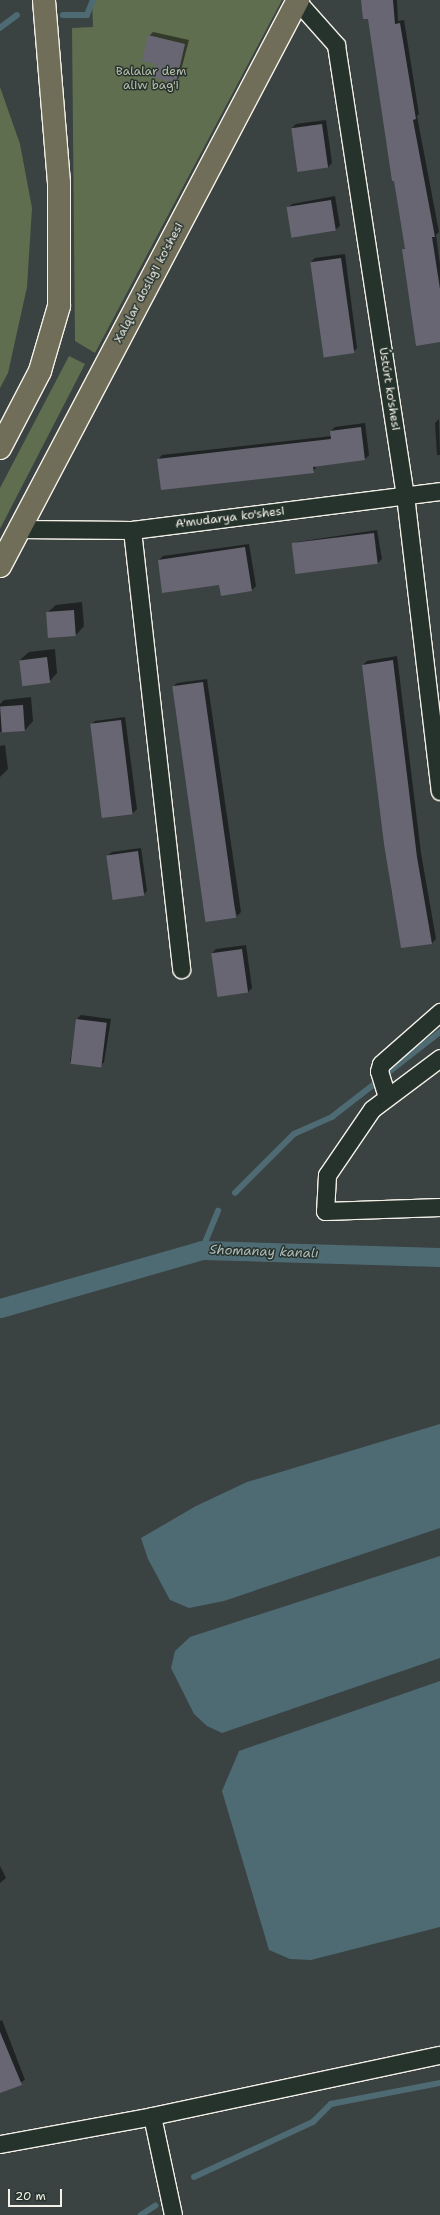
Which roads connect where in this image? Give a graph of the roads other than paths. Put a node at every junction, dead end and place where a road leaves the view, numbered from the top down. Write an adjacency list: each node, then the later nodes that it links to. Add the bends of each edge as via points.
1 (44, 0): 3 (main road, via 59,183 59,306 40,371)
2 (298, 0): 5 (street, Ústúrt ko'shesi, via 336,44); 6 (main road, Xalqlar doslig'i ko'shesi)
3 (0, 448)
4 (440, 491): 5 (street, A'mudarya ko'shesi)
5 (405, 495): 7 (street, A'mudarya ko'shesi); 9 (street, Ústúrt ko'shesi)
6 (19, 529): 7 (street, A'mudarya ko'shesi); 8 (main road, Xalqlar doslig'i ko'shesi)
7 (132, 530): 10 (street)
8 (0, 566)
9 (440, 791)
10 (181, 969)
11 (440, 1012): 13 (street, via 381,1064 379,1072)
12 (440, 1058): 13 (street)
13 (387, 1097): 14 (street, via 372,1109 327,1175 325,1211)
14 (440, 1207)
15 (440, 2055): 16 (street)
16 (152, 2116): 17 (street); 18 (street)
17 (0, 2144)
18 (173, 2215)

